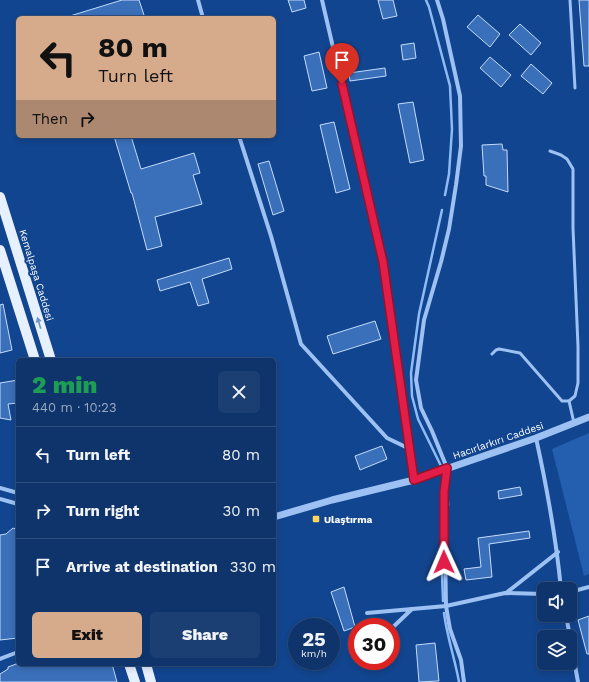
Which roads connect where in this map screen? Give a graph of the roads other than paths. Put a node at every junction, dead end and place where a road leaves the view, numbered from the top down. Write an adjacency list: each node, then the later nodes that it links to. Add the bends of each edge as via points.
1 (198, 0): 5 (street)
2 (322, 0): 19 (street, via 383,262)
3 (437, 0): 20 (street, via 460,96 461,146 449,229 424,320 416,380 420,408)
4 (570, 0): 6 (lane)
5 (202, 16)
6 (575, 88)
7 (240, 138): 19 (street, via 271,236 301,344 387,438)
8 (550, 151): 15 (lane, via 567,159 573,169 578,383 575,396)
9 (0, 197): 14 (main road, Kemalpaşa Caddesi, one-way to 9)
10 (0, 250): 11 (main road)
11 (4, 273): 13 (main road)
12 (492, 354): 15 (lane, via 499,349 520,353 562,401)
13 (34, 358)
14 (50, 358)
15 (569, 401): 17 (lane)
16 (589, 417): 17 (street, Hacırlarkırı Caddesi)
17 (574, 423): 18 (street, Hacırlarkırı Caddesi)
18 (536, 438): 20 (street, Hacırlarkırı Caddesi); 27 (street)
19 (410, 449): 21 (street)
20 (447, 468): 21 (street, Hacırlarkırı Caddesi); 33 (street, via 444,492)
21 (414, 480): 26 (street, Hacırlarkırı Caddesi)
22 (0, 488): 23 (street)
23 (16, 492)
24 (0, 499): 25 (street)
25 (16, 503)
26 (276, 516)
27 (558, 552): 28 (street); 31 (street)
28 (560, 582)
29 (589, 586): 30 (street)
30 (577, 590)
31 (505, 593): 32 (street); 33 (street)
32 (537, 594)
33 (446, 606): 34 (street); 44 (street, via 450,629 461,660)
34 (412, 609): 35 (street); 36 (street)
35 (367, 613)
36 (400, 620)
37 (567, 622): 45 (street)
38 (16, 653): 39 (street)
39 (0, 659)
40 (130, 666): 42 (main road)
41 (147, 666): 43 (main road)
42 (135, 682)
43 (151, 682)
44 (464, 682)
45 (578, 682)

